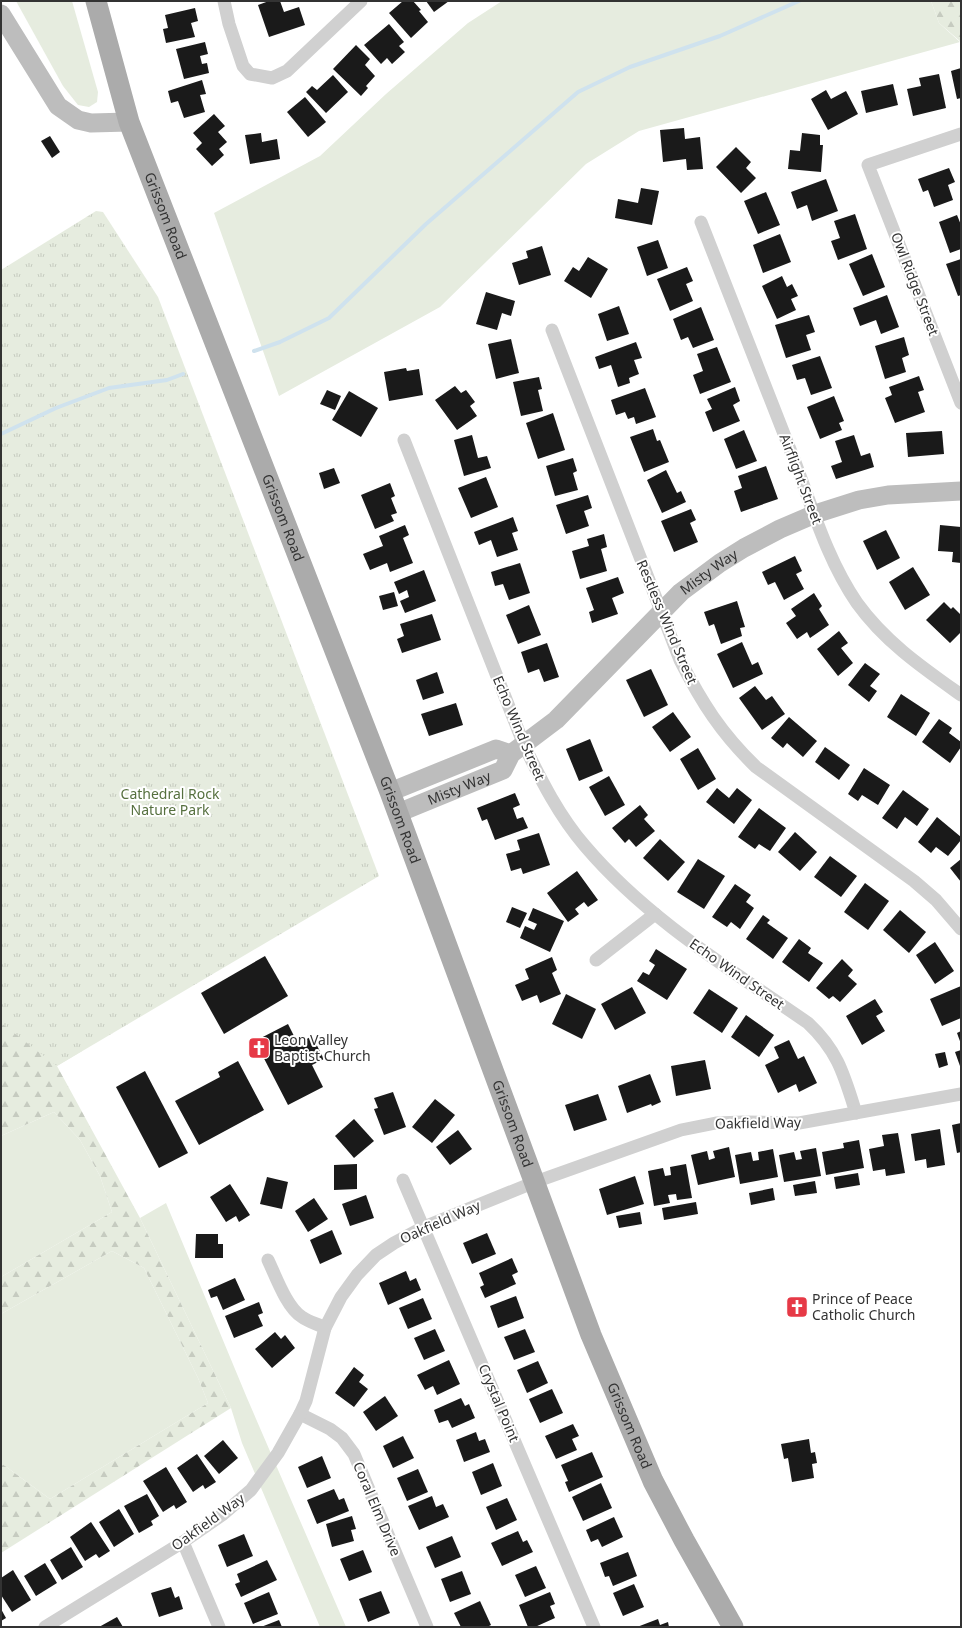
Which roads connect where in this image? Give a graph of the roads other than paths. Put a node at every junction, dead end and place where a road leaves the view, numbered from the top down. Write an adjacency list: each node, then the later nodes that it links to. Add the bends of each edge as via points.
1 (96, 1): 5 (main road, Grissom Road)
2 (224, 1): 3 (street, via 243,66 250,74 272,78 287,71)
3 (361, 1)
4 (1, 14): 5 (street, via 58,106 84,122)
5 (129, 122): 16 (main road, Grissom Road)
6 (961, 134): 9 (street, Owl Ridge Street, via 868,165)
7 (701, 222): 12 (street, Airflight Street)
8 (552, 330): 13 (street, Restless Wind Street)
9 (961, 402)
10 (404, 440): 15 (street, Echo Wind Street)
11 (961, 491): 12 (street, Misty Way, via 888,495 859,500)
12 (815, 514): 13 (street, Misty Way, via 780,529 720,563 681,592); 14 (street, Airflight Street, via 836,568 874,624 909,658)
13 (661, 612): 15 (street, Misty Way, via 562,714); 19 (street, Restless Wind Street, via 680,660 697,693 737,748 777,784 914,881 936,900)
14 (961, 695)
15 (517, 749): 16 (street, Misty Way, via 496,749); 17 (street, Misty Way, via 503,770); 18 (street, Echo Wind Street, via 538,774 560,813 584,845 612,877)
16 (390, 792): 17 (main road, Grissom Road)
17 (398, 813): 24 (main road, Grissom Road)
18 (654, 914): 20 (street); 22 (street, Echo Wind Street, via 808,1023 823,1037 839,1065)
19 (961, 929)
20 (596, 960)
21 (961, 1094): 22 (street, Oakfield Way)
22 (856, 1113): 24 (street, Oakfield Way, via 798,1123 744,1122 698,1126)
23 (403, 1180): 25 (street, Crystal Point)
24 (535, 1182): 25 (street, Oakfield Way); 34 (main road, Grissom Road, via 591,1335 653,1481)
25 (424, 1227): 27 (street, Oakfield Way, via 394,1243 357,1274 341,1296); 33 (street, Crystal Point)
26 (268, 1260): 27 (street, via 295,1311)
27 (325, 1328): 28 (street, Oakfield Way, via 306,1401)
28 (300, 1414): 29 (street, Oakfield Way, via 278,1453 251,1490); 32 (street, Coral Elm Drive, via 330,1429 342,1438 354,1454)
29 (183, 1542): 30 (street, Oakfield Way); 31 (street)
30 (45, 1627)
31 (219, 1627)
32 (427, 1627)
33 (594, 1627)
34 (733, 1627)

